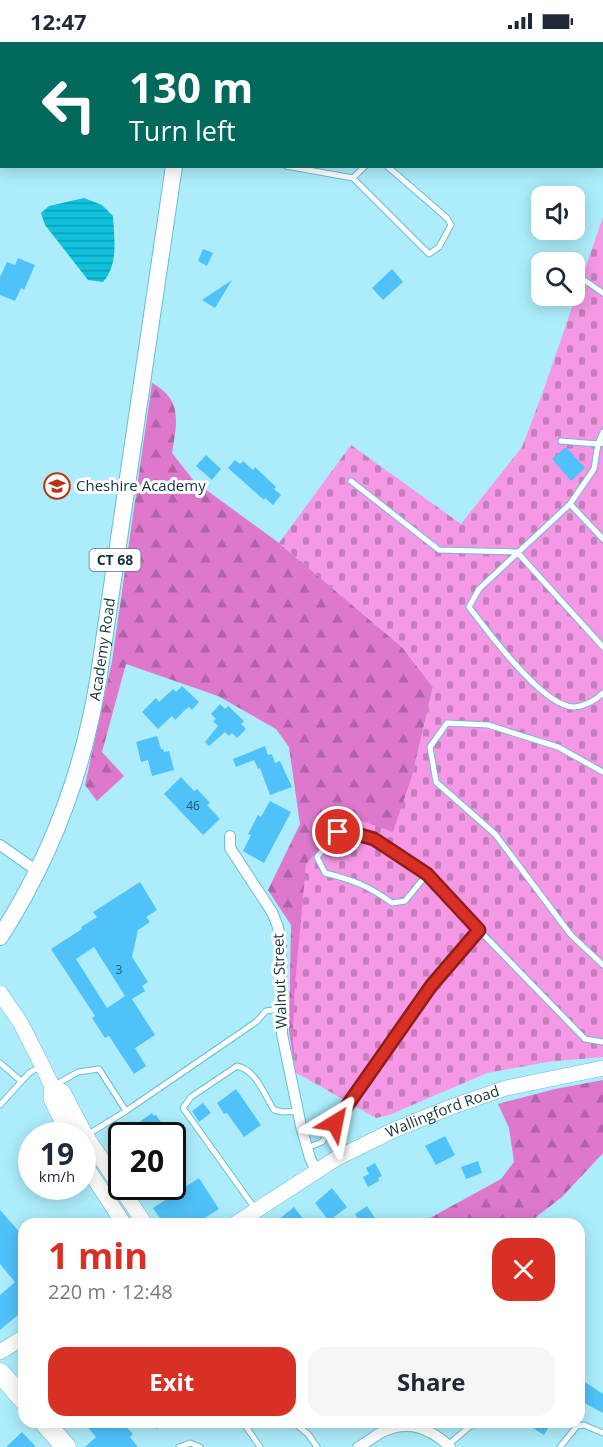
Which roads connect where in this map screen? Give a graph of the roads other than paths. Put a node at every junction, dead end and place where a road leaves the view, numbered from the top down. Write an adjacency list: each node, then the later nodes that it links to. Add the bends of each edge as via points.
1 (174, 168): 20 (main road, Academy Road / CT 68, via 93,714 68,798)
2 (297, 168): 5 (lane)
3 (363, 168): 5 (lane)
4 (389, 168): 5 (lane, via 451,225 439,247 429,254)
5 (353, 178)
6 (585, 281): 7 (lane)
7 (603, 293)
8 (603, 432): 10 (lane)
9 (561, 441): 10 (lane)
10 (601, 443): 12 (lane, via 594,469)
11 (351, 482): 14 (lane, via 439,550)
12 (570, 504): 13 (lane); 14 (lane)
13 (603, 539)
14 (518, 552): 15 (lane); 16 (lane, via 479,589 469,607 512,662 554,699 573,707 596,700)
15 (603, 647)
16 (603, 693)
17 (603, 772): 24 (lane, via 558,747 488,725 447,723 430,747 436,782 495,834 565,927)
18 (230, 836): 26 (street, Walnut Street, via 230,848 278,927)
19 (0, 845): 20 (street)
20 (37, 871): 23 (main road, Academy Road / CT 68)
21 (427, 874): 21 (lane, via 374,839 350,832 338,832 316,857 325,873 370,887 392,903 405,901); 22 (lane)
22 (479, 930): 27 (lane, via 585,1039); 39 (lane, via 431,986 322,1142)
23 (0, 937)
24 (603, 965)
25 (0, 993): 29 (street)
26 (280, 1010): 34 (lane, via 266,1011 256,1022); 35 (street, Walnut Street)
27 (603, 1042)
28 (0, 1063): 31 (lane)
29 (42, 1065): 31 (lane); 32 (street)
30 (603, 1068): 41 (street, Wallingford Road, via 530,1082 460,1104 386,1134)
31 (21, 1081): 33 (lane)
32 (52, 1086): 34 (lane, via 78,1072 99,1069); 36 (street, via 51,1099); 37 (street, via 63,1092)
33 (0, 1105)
34 (126, 1111): 38 (lane)
35 (298, 1111): 39 (street, Walnut Street); 44 (lane, via 274,1110 251,1073 237,1066 191,1097 183,1107)
36 (62, 1122)
37 (77, 1122)
38 (96, 1130)
39 (307, 1148): 41 (street, Walnut Street)
40 (96, 1154): 43 (street)
41 (317, 1172): 44 (street, Wallingford Road)
42 (96, 1182): 45 (street)
43 (132, 1206): 46 (street); 47 (street)
44 (257, 1211): 48 (street, Wallingford Road)
45 (120, 1218)
46 (123, 1218)
47 (141, 1218)
48 (245, 1218)
49 (18, 1341): 50 (street)
50 (0, 1352)
51 (0, 1373): 52 (highway)
52 (18, 1393)
53 (585, 1425): 61 (lane)
54 (49, 1428): 63 (highway)
55 (247, 1428): 66 (lane)
56 (300, 1428): 67 (lane)
57 (391, 1428): 68 (street)
58 (418, 1428): 62 (street)
59 (468, 1428): 62 (lane)
60 (575, 1428): 69 (lane)
61 (603, 1433)
62 (449, 1446)
63 (66, 1447)
64 (179, 1447): 65 (lane, via 190,1443)
65 (200, 1447)
66 (260, 1447)
67 (316, 1447)
68 (358, 1447)
69 (560, 1447)

